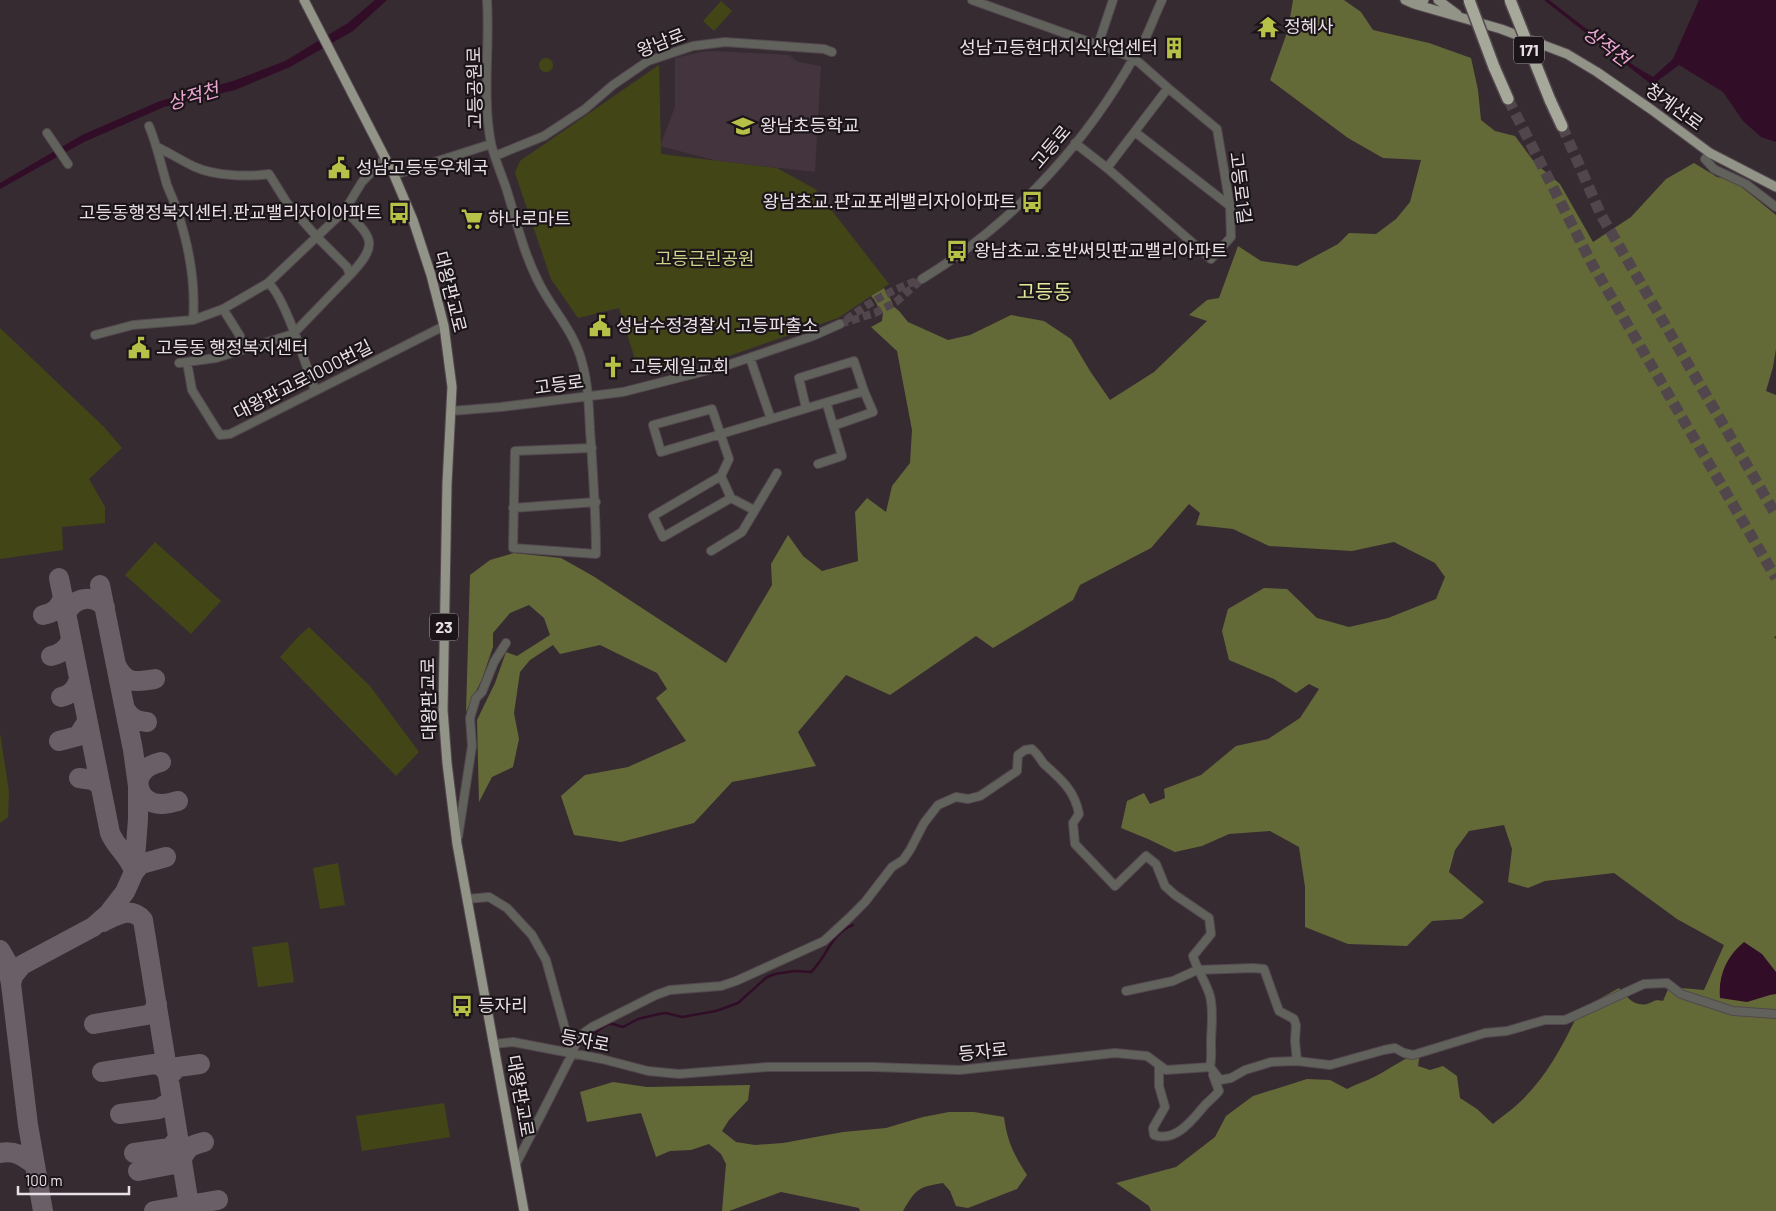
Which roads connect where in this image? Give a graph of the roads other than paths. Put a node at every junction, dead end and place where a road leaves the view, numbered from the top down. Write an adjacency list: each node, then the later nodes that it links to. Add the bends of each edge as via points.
1 (304, 0): 27 (main road, 대왕판교로 / 23)
2 (487, 0): 23 (street, 고등공원로, via 487,100)
3 (972, 0): 13 (street)
4 (1113, 0): 13 (street)
5 (1162, 0): 15 (street, 고등로)
6 (1398, 0): 11 (main road, 청계산로)
7 (1424, 0): 11 (main road)
8 (1438, 0): 12 (main road, 청계산로)
9 (1469, 0): 17 (highway, 171, bridge)
10 (1510, 0): 19 (highway, 171, bridge)
11 (1410, 2): 12 (main road, 청계산로)
12 (1470, 21): 25 (main road, 청계산로, via 1568,54 1652,110)
13 (1098, 45): 15 (street)
14 (832, 52): 26 (street, 왕남로, via 725,42 693,46 648,61 544,136)
15 (1134, 58): 16 (street, 고등로1길); 22 (street, 고등로, via 1108,102)
16 (1168, 88): 20 (street); 32 (street, 고등로1길, via 1217,129)
17 (1508, 99)
18 (149, 126): 24 (street)
19 (1562, 126)
20 (1135, 132): 29 (street); 32 (street)
21 (49, 135): 28 (street)
22 (1075, 143): 29 (street, 고등로1길); 37 (street, 고등로, via 1032,193 984,237)
23 (491, 144): 26 (street, 고등공원로); 30 (street)
24 (157, 147): 35 (street, via 197,168 247,176 269,174 287,204); 40 (street, via 191,256 195,300)
25 (1710, 154): 31 (main road, 청계산로); 33 (street, via 1705,158 1714,170 1746,184)
26 (495, 156): 49 (street, 고등공원로, via 522,246 539,284 574,337 583,363)
27 (385, 158): 30 (main road, 대왕판교로 / 23); 34 (street, via 362,182)
28 (67, 162)
29 (1108, 168): 32 (street, 고등로1길, via 1211,259 1230,237)
30 (394, 175): 42 (main road, 대왕판교로 / 23, via 413,220)
31 (1776, 187)
32 (1230, 206)
33 (1776, 207)
34 (345, 210): 35 (street); 36 (street, via 369,238 369,252)
35 (317, 237): 36 (street, via 347,267); 38 (street)
36 (350, 275): 43 (street)
37 (922, 278)
38 (268, 283): 39 (street); 43 (street, via 282,302)
39 (223, 309): 40 (street); 45 (street, via 240,336)
40 (193, 320): 44 (street, via 133,325)
41 (840, 324): 46 (street, 고등로)
42 (444, 326): 47 (street, 대왕판교로1000번길); 52 (main road, 대왕판교로 / 23, via 452,387)
43 (294, 334): 45 (street); 47 (street)
44 (95, 335)
45 (238, 352): 47 (street, 대왕판교로1000번길, via 183,362 192,390 220,435 230,434)
46 (750, 358): 49 (street, 고등로, via 623,392); 53 (street)
47 (315, 390)
48 (864, 392): 50 (street); 50 (street, via 854,361 799,378); 54 (street, via 873,412)
49 (588, 396): 52 (street, 고등로); 56 (street, 고등공원로)
50 (806, 408): 53 (street)
51 (828, 408): 54 (street)
52 (451, 411): 66 (main road, 대왕판교로 / 23, via 443,710)
53 (771, 419): 55 (street)
54 (833, 426): 57 (street, via 842,456)
55 (721, 434): 55 (street, via 660,452 653,425 712,409); 59 (street, via 729,459)
56 (592, 448): 61 (street, 고등공원로); 62 (street, via 514,451)
57 (818, 464)
58 (776, 473): 63 (street)
59 (721, 476): 60 (street); 60 (street, via 653,516 663,537)
60 (731, 498): 63 (street)
61 (596, 502): 62 (street); 62 (street, 고등공원로, via 596,554 513,548)
62 (513, 508)
63 (754, 510): 64 (street, via 742,532)
64 (710, 551)
65 (506, 643): 66 (street, via 476,698 470,718 472,746)
66 (457, 844): 67 (main road, 대왕판교로 / 23)
67 (467, 899): 71 (main road, 대왕판교로 / 23); 72 (street, via 489,897 507,908 532,935 546,960)
68 (1197, 970): 69 (street, via 1173,981); 72 (street, via 1193,956 1210,934 1209,918 1165,886 1156,864 1146,856 1115,886 1075,844 1073,823 1079,814 1077,803 1062,778 1032,749 1018,755 1017,771 980,796 956,797 938,804 903,860 892,867 865,902 824,941 729,983 670,990 656,995 592,1027 578,1037); 73 (street, via 1264,969 1279,1011 1294,1019); 75 (street, via 1210,996 1213,1056)
69 (1126, 991)
70 (1776, 1014): 73 (street, via 1733,1011 1681,994 1666,984 1644,984 1566,1020 1545,1020 1507,1031 1485,1033 1413,1055 1395,1048 1330,1065)
71 (494, 1044): 72 (street, 등자로, via 513,1042); 76 (main road, 대왕판교로 / 23)
72 (572, 1054): 74 (street, 등자로, via 648,1071 679,1074 767,1067 960,1070 1115,1053 1147,1056); 76 (street)
73 (1297, 1061): 75 (street, via 1260,1064 1220,1080)
74 (1159, 1066): 75 (street, 등자로, via 1166,1070); 75 (street, via 1159,1086 1165,1107 1153,1128 1154,1135 1161,1137 1188,1125 1219,1091)
75 (1210, 1067)
76 (516, 1164): 77 (main road, 대왕판교로 / 23)
77 (524, 1211)

